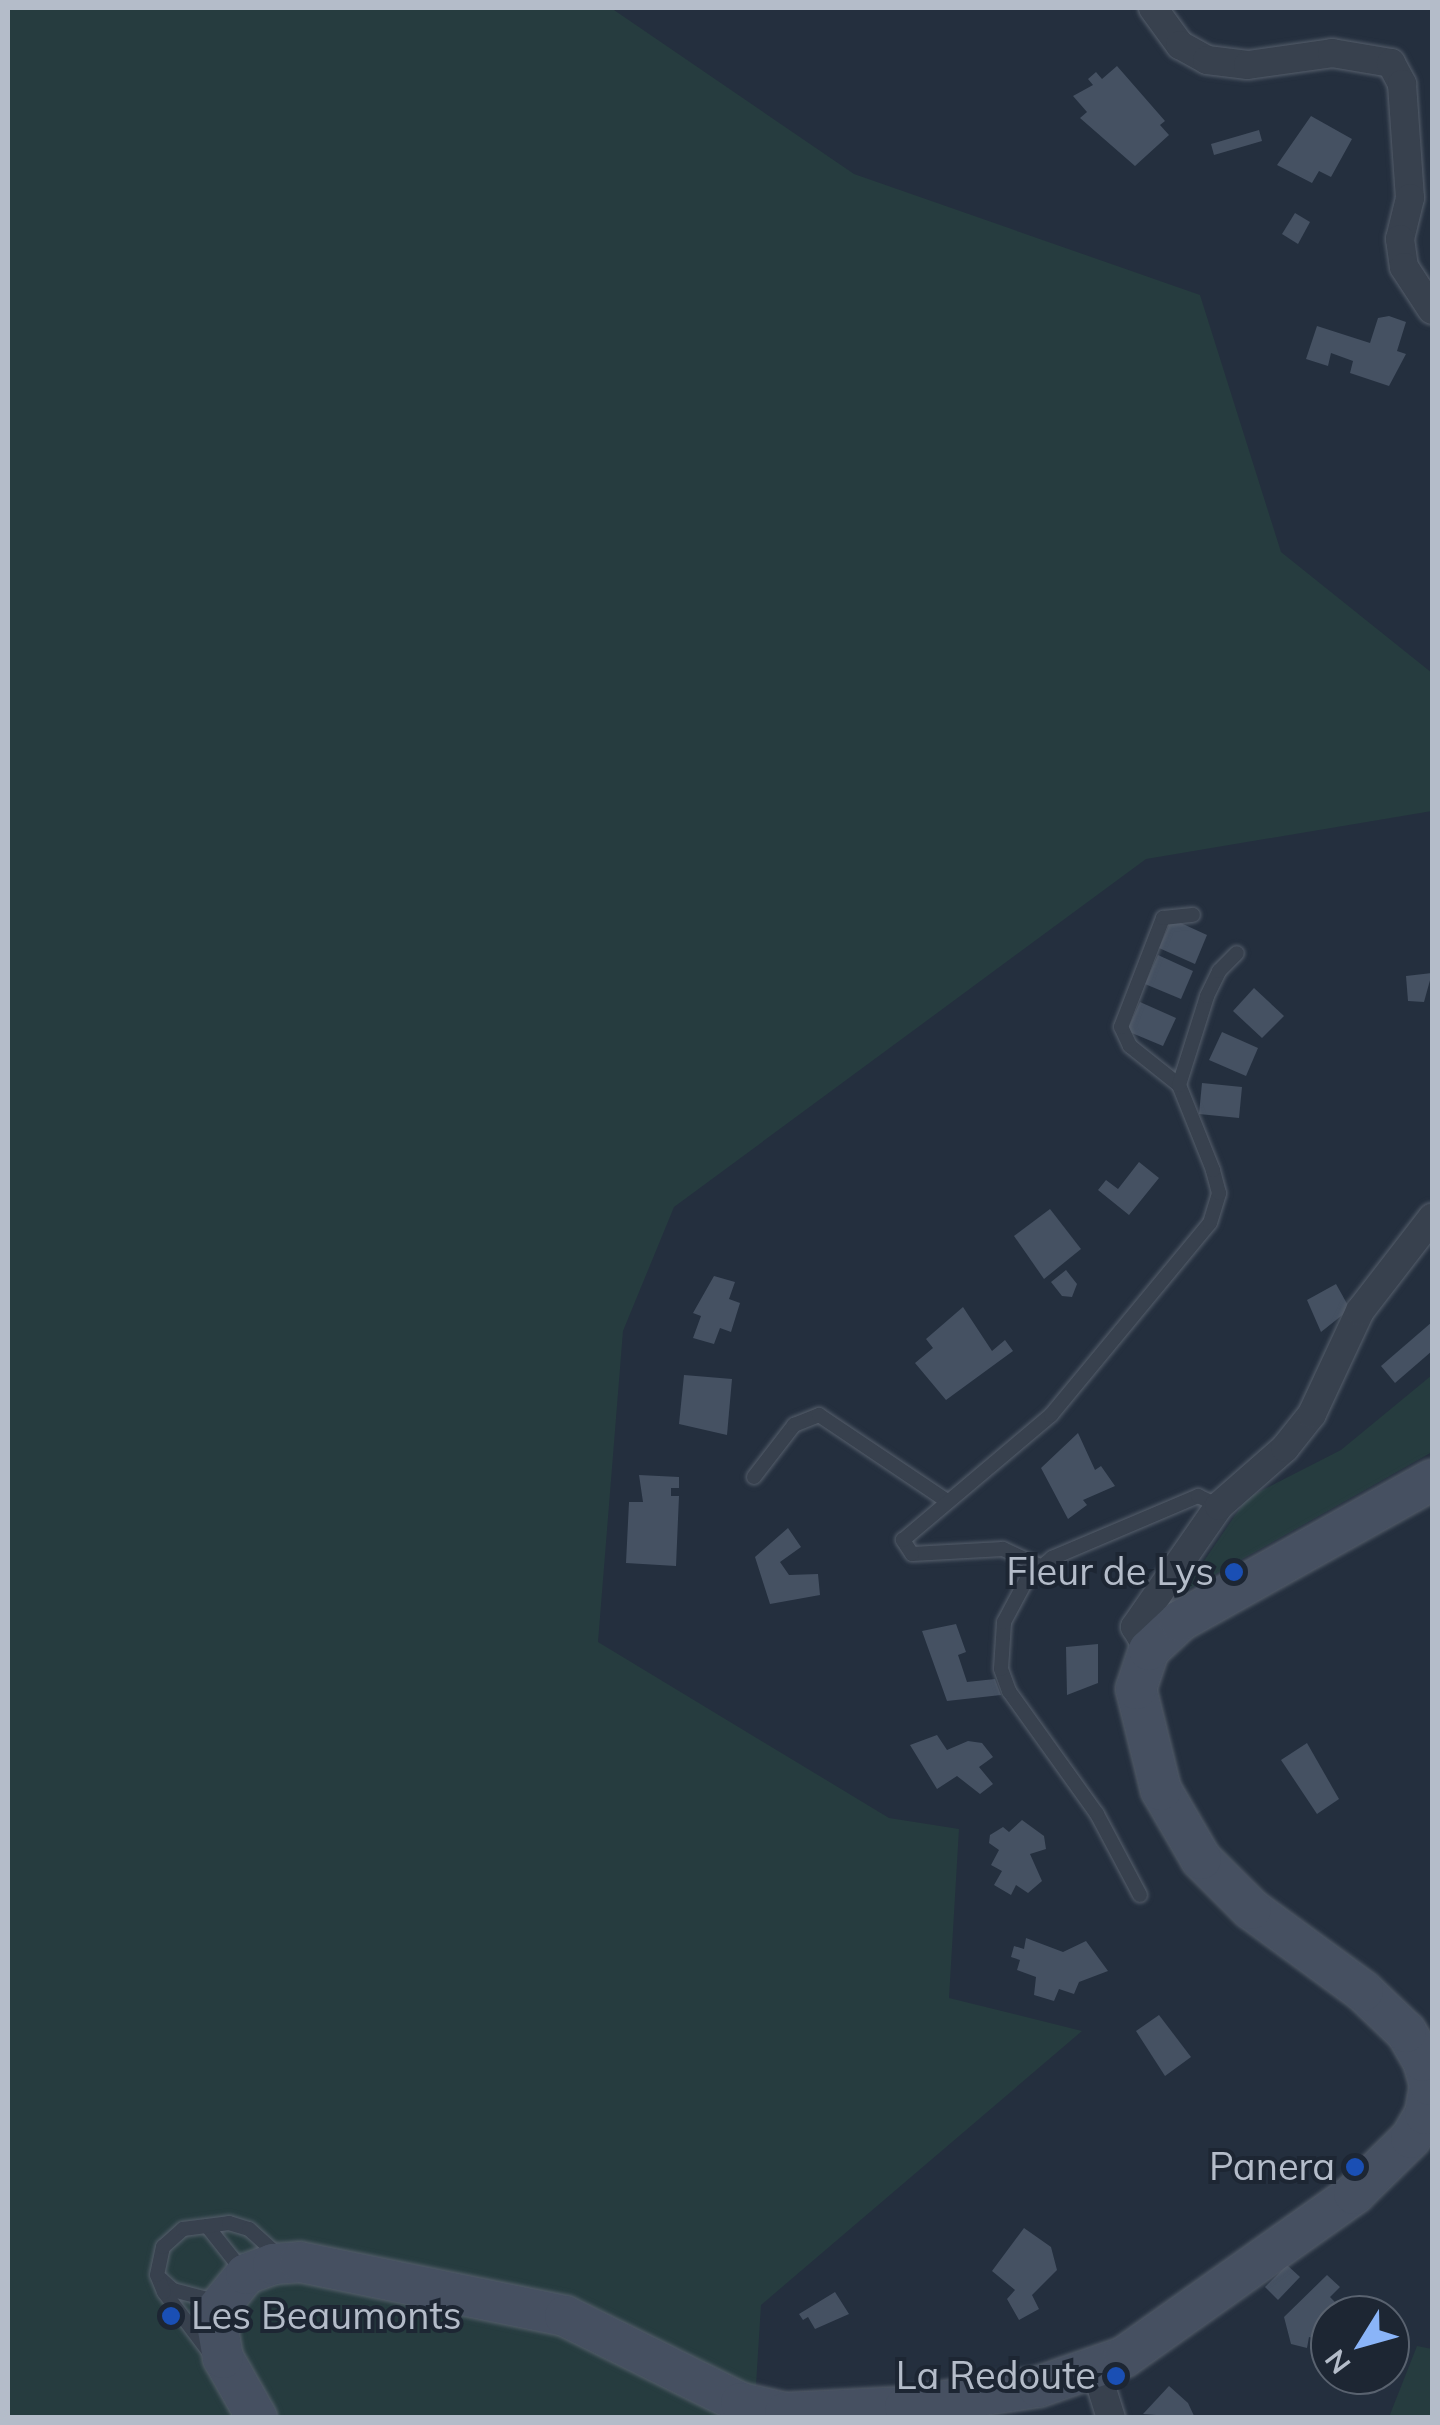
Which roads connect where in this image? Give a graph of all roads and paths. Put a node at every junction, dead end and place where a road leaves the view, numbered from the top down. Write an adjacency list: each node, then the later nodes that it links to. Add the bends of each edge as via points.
1 (1153, 8): 2 (street, via 1180,46 1207,60 1248,65 1332,53 1391,63 1402,84 1410,198 1400,238 1404,267)
2 (1432, 310)
3 (1193, 916): 5 (lane, via 1162,918 1120,1026 1130,1046)
4 (1237, 953): 5 (lane, via 1213,983)
5 (1178, 1085): 9 (lane, via 1214,1170 1219,1193 1210,1223 1051,1415)
6 (1432, 1218): 10 (street, via 1360,1312 1312,1414 1285,1448)
7 (754, 1477): 9 (lane, via 794,1425 819,1414)
8 (1432, 1480): 12 (street, via 1180,1621)
9 (947, 1502): 11 (lane, via 909,1532 906,1550 1003,1549)
10 (1219, 1506): 11 (lane, via 1198,1496); 12 (street, via 1135,1626)
11 (1040, 1566): 13 (lane, via 1004,1622 1001,1669 1019,1711 1097,1814)
12 (1148, 1650): 14 (street, via 1136,1688 1139,1714 1160,1790 1184,1832 1251,1909 1363,1991 1406,2032 1430,2085)
13 (1140, 1894)
14 (1429, 2115): 19 (street, via 1354,2194 1152,2339)
15 (207, 2226): 16 (lane, via 230,2223 249,2230); 17 (lane, via 192,2226 168,2240); 18 (lane)
16 (285, 2262): 18 (street); 19 (street, via 565,2316 741,2402 785,2413 971,2401)
17 (157, 2275): 18 (lane, via 173,2290); 20 (lane, via 187,2326)
18 (232, 2288): 20 (street, via 215,2326)
19 (1095, 2367): 22 (street)
20 (233, 2379): 21 (street)
21 (257, 2418)
22 (1111, 2418)

